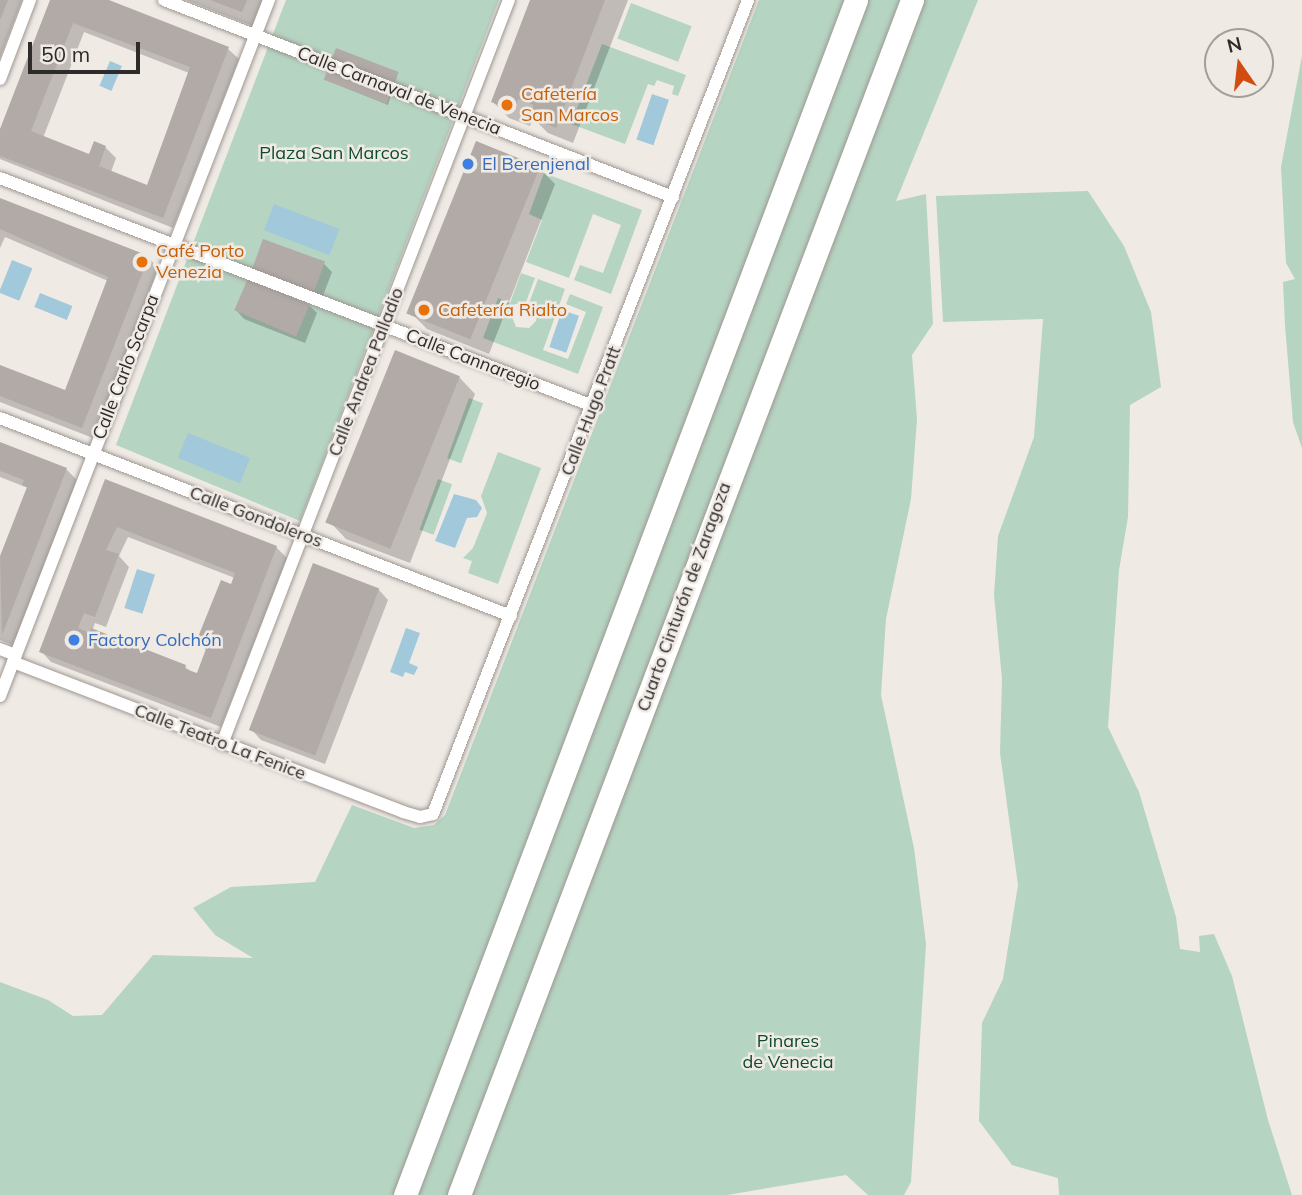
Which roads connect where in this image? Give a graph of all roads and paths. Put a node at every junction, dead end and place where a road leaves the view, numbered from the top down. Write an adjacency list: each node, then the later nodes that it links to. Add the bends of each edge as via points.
1 (30, 0): 9 (street)
2 (164, 0): 8 (street, Calle Carnaval de Venecia)
3 (269, 0): 8 (street, Calle Carlo Scarpa)
4 (509, 0): 10 (street, Calle Andrea Palladio)
5 (748, 0): 12 (street, Calle Hugo Pratt)
6 (856, 0): 25 (highway)
7 (912, 0): 26 (highway, Cuarto Cinturón de Zaragoza)
8 (255, 35): 10 (street, Calle Carnaval de Venecia); 13 (street, Calle Carlo Scarpa)
9 (0, 79)
10 (465, 116): 12 (street, Calle Carnaval de Venecia); 14 (street, Calle Andrea Palladio)
11 (0, 178): 13 (street, Calle Cannaregio)
12 (673, 197): 15 (street, Calle Hugo Pratt)
13 (174, 246): 14 (street, Calle Cannaregio); 17 (street, Calle Carlo Scarpa)
14 (384, 326): 15 (street, Calle Cannaregio); 18 (street, Calle Andrea Palladio)
15 (593, 406): 19 (street, Calle Hugo Pratt)
16 (0, 418): 17 (street, Calle Gondoleros)
17 (92, 453): 18 (street, Calle Gondoleros); 21 (street, Calle Carlo Scarpa)
18 (303, 535): 19 (street, Calle Gondoleros); 23 (street, Calle Andrea Palladio)
19 (511, 616): 24 (street, Calle Hugo Pratt, via 437,810)
20 (0, 649): 21 (street, Calle Teatro La Fenice)
21 (15, 659): 22 (street, Calle Carlo Scarpa); 23 (street, Calle Teatro La Fenice)
22 (0, 696)
23 (222, 744): 24 (street, Calle Teatro La Fenice, via 403,812)
24 (427, 816)
25 (405, 1195)
26 (458, 1195)

